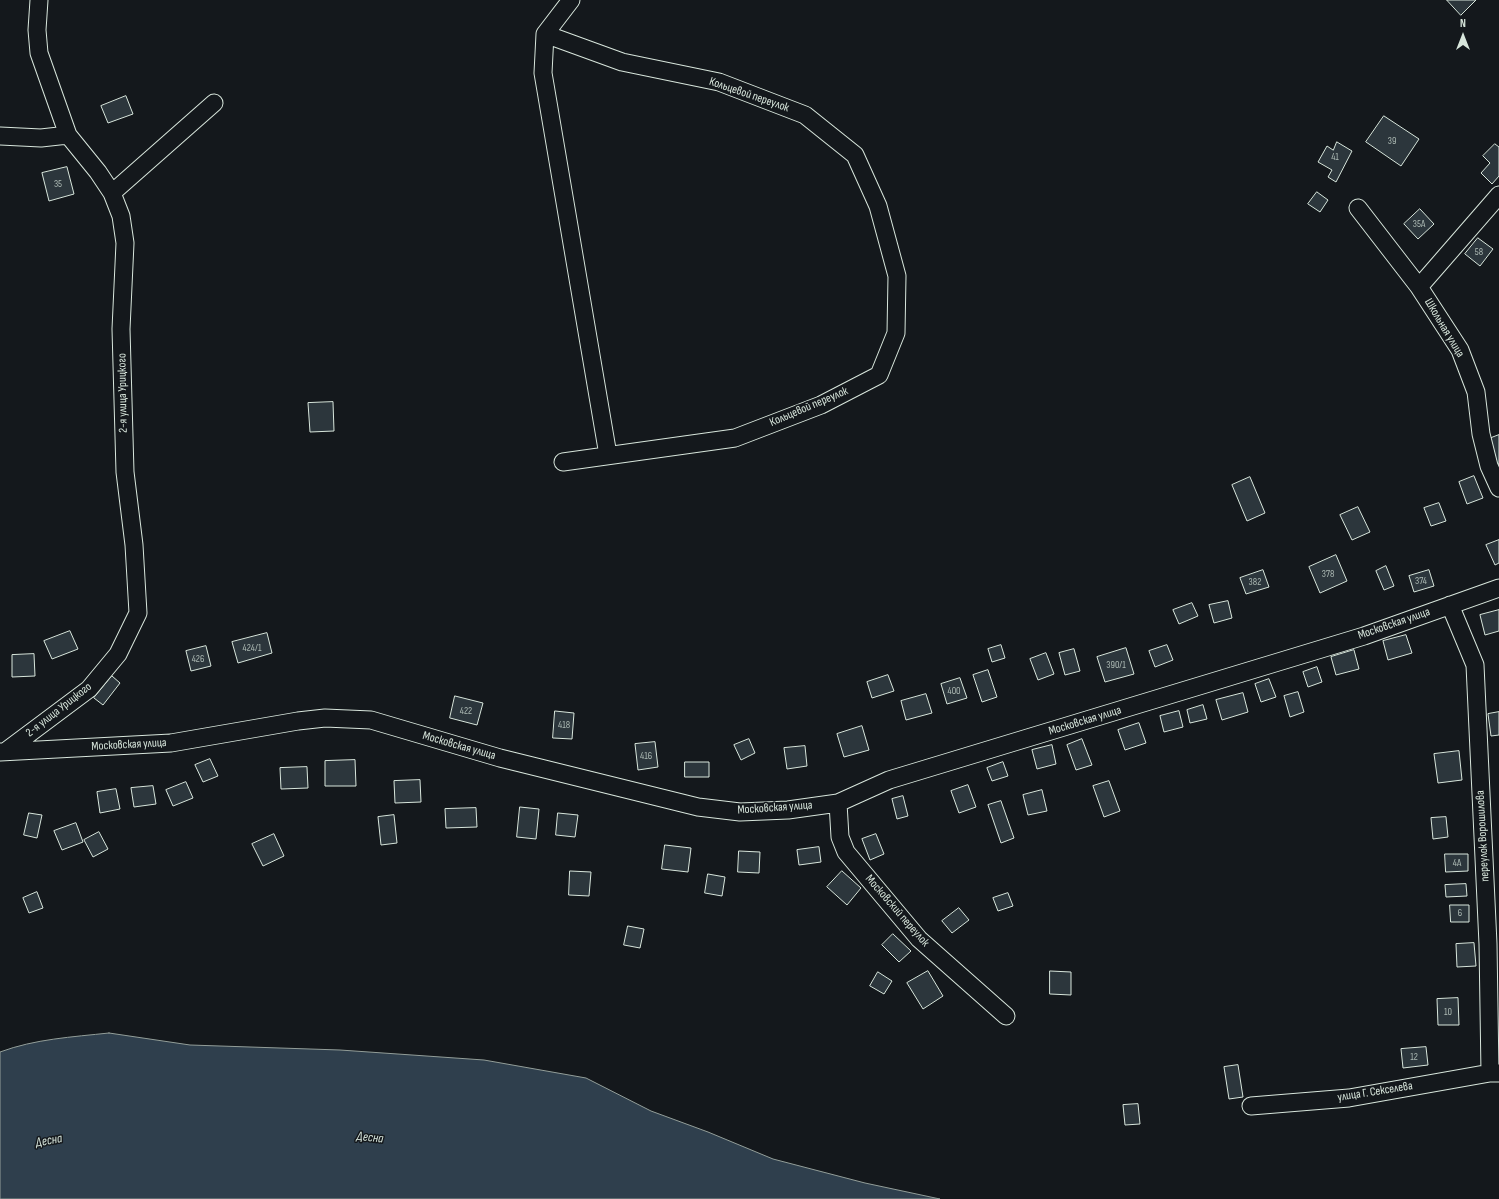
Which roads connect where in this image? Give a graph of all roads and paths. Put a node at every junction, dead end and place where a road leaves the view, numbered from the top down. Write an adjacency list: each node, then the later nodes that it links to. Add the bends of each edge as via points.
1 (39, 0): 5 (street, 2-я улица Урицкого, via 37,30 40,53)
2 (570, 0): 3 (street)
3 (545, 34): 11 (street, via 543,73); 11 (street, Кольцевой переулок, via 622,62 719,82 805,115 855,155 878,206 897,276 896,333 880,375 821,405 735,438)
4 (214, 103): 7 (street)
5 (68, 135): 6 (street, via 41,138); 7 (street, 2-я улица Урицкого)
6 (0, 136)
7 (112, 193): 16 (street, 2-я улица Урицкого, via 121,216 125,243 121,328 125,464 138,613 118,654 89,689)
8 (1499, 195): 10 (street, Школьная улица)
9 (1358, 208): 10 (street)
10 (1419, 287): 13 (street, Школьная улица, via 1460,350 1476,392 1481,434 1489,466)
11 (608, 455): 12 (street, Кольцевой переулок)
12 (563, 462)
13 (1499, 488)
14 (1499, 588): 15 (street, Московская улица)
15 (1450, 605): 17 (street, Московская улица, via 1364,636 889,780); 19 (street, переулок Ворошилова, via 1474,664)
16 (3, 751): 17 (street, Московская улица, via 171,744 298,721 325,718 371,720 500,758 698,807 740,812 788,810)
17 (838, 803): 18 (street, Московский переулок, via 840,836 846,852 919,939)
18 (1006, 1016)
19 (1495, 1073): 20 (street, улица Г. Секселева, via 1349,1098)
20 (1251, 1106)

